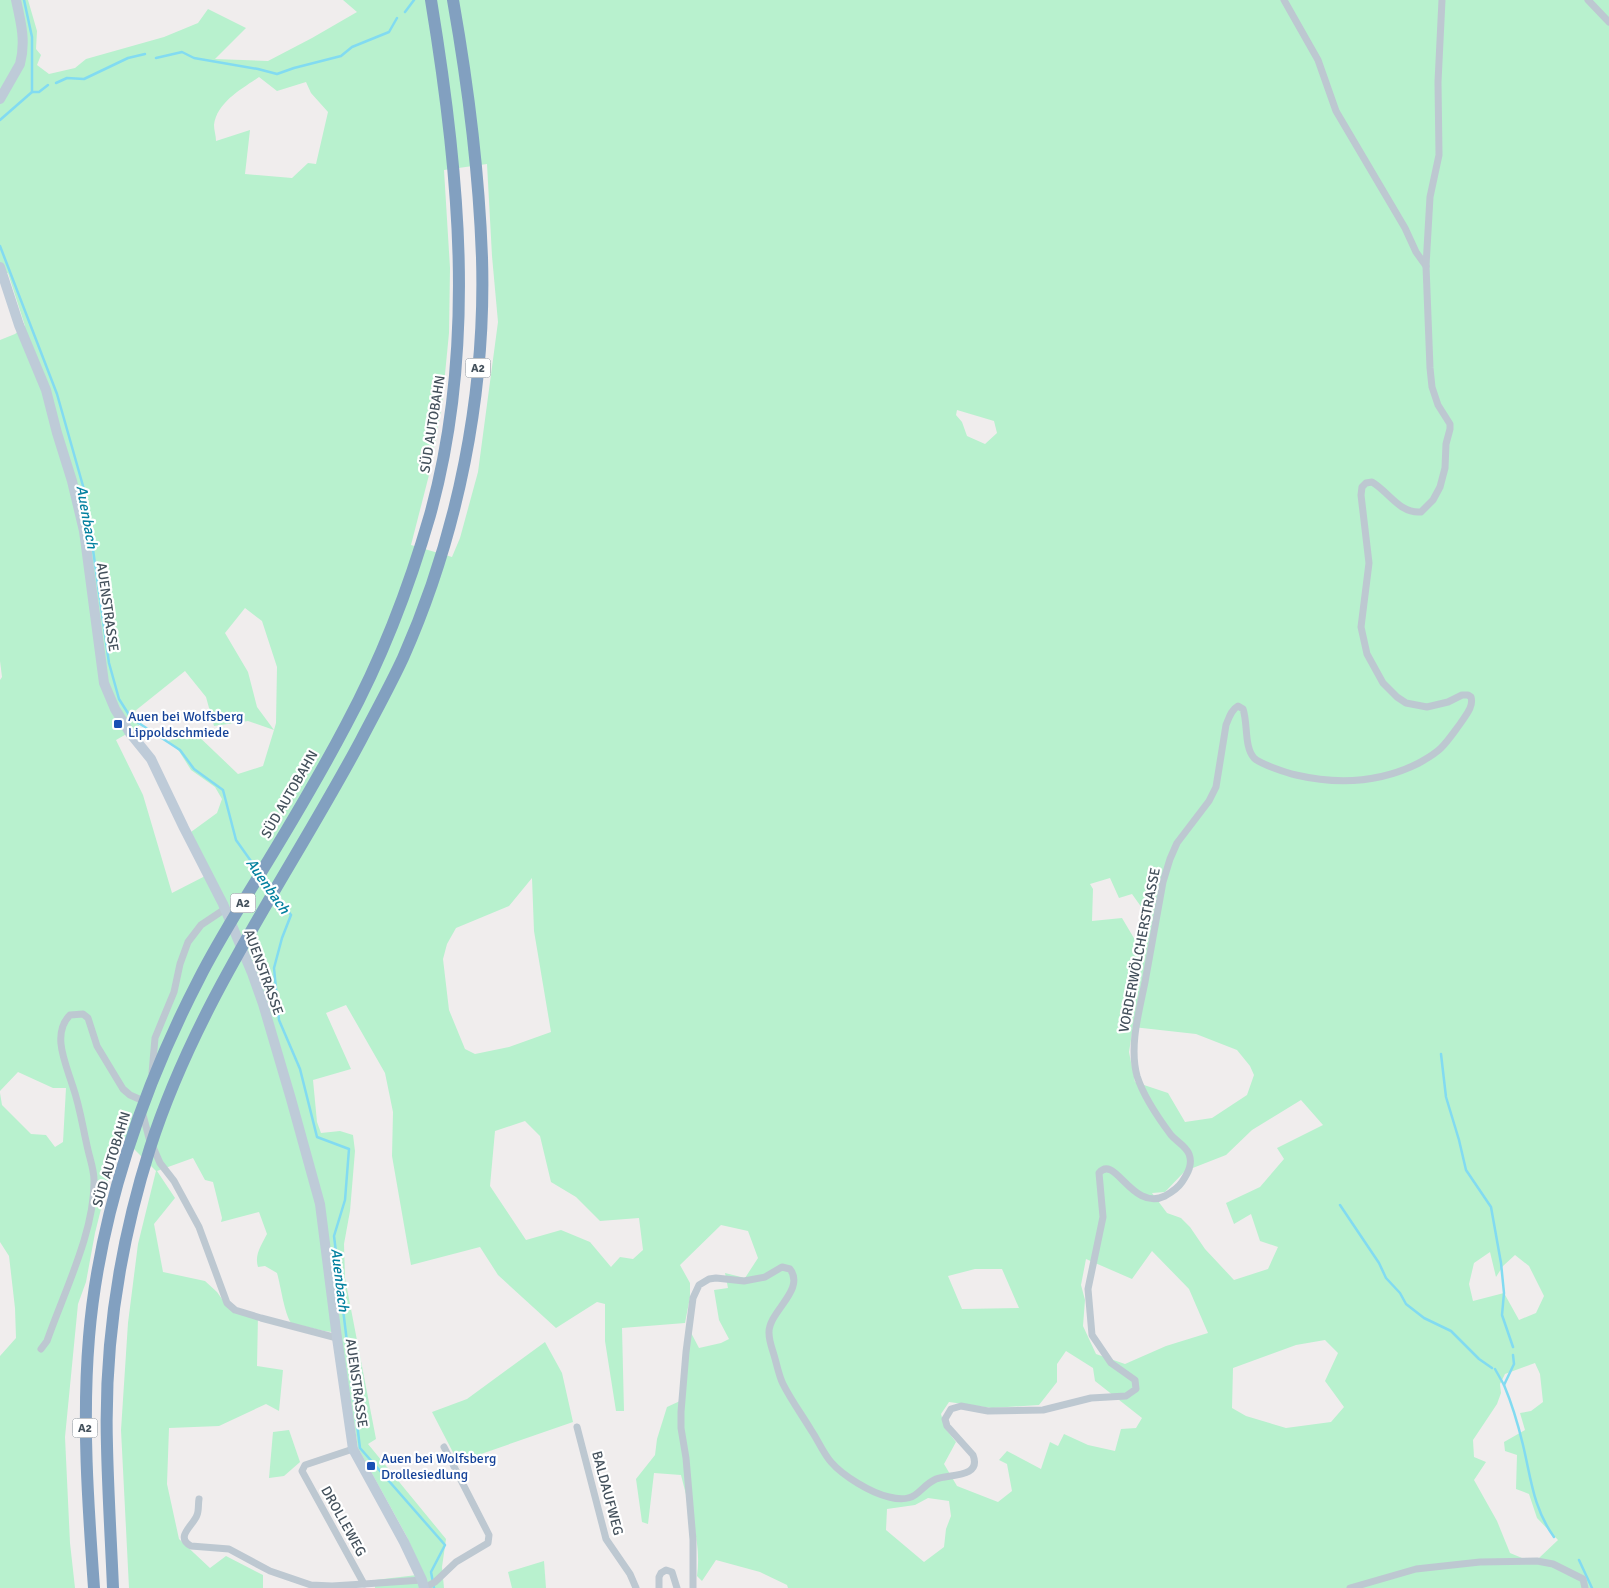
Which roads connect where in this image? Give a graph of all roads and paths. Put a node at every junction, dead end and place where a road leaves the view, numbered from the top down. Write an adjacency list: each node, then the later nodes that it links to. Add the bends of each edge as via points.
1 (16, 0): 8 (street, via 23,28 22,58)
2 (431, 0): 21 (highway, SÜD AUTOBAHN / A2, via 447,100 460,263 456,370 440,472 419,549 387,640 346,725 199,978 172,1035 131,1138 110,1212 89,1332 85,1428)
3 (453, 0): 22 (highway, A2, via 476,166 482,260 478,368 460,478 437,566 402,660 369,725 218,990 180,1068 151,1146 130,1220 112,1333 106,1444)
4 (1284, 0): 9 (street, via 1318,60 1336,111)
5 (1442, 0): 9 (street, VORDERWÖLCHERSTRASSE, via 1439,155 1430,197)
6 (1588, 0): 7 (street)
7 (1609, 22)
8 (0, 99)
9 (1426, 266): 26 (street, VORDERWÖLCHERSTRASSE, via 1432,387 1450,424 1445,468 1436,496 1422,512 1406,509 1372,482 1362,487 1369,563 1362,627 1367,654 1383,683 1397,697 1419,706 1436,706 1466,695 1471,697 1472,703 1441,749 1434,754 1399,772 1354,781 1313,779 1284,772 1254,758 1249,749 1243,710 1238,706 1234,708 1229,717 1216,787 1209,802 1177,843 1163,882 1134,1042 1137,1076 1148,1100 1172,1136 1190,1155 1190,1168 1172,1192 1158,1199 1140,1196 1112,1170 1106,1168 1098,1173 1103,1217 1088,1289 1092,1335 1111,1363 1135,1380 1136,1389 1126,1396 1091,1398 1043,1410 951,1408 945,1419 946,1426 973,1455 973,1468 963,1474 937,1478 914,1496 902,1499 885,1496 861,1485 832,1463 783,1383 768,1332 794,1286 790,1269 782,1267 765,1277 744,1281 716,1278 705,1281 699,1285 693,1298 681,1412)
10 (0, 267): 11 (street, AUENSTRASSE, via 46,390 72,481 84,531 104,683 115,710 151,759)
11 (225, 909): 12 (street, via 201,925 188,942 174,992 155,1038 148,1091); 13 (street, AUENSTRASSE, via 263,1004 320,1204)
12 (139, 1099): 13 (street, via 149,1138 160,1163 199,1226 227,1303 244,1313); 14 (street, via 123,1089 97,1046 88,1018 82,1014 70,1015 60,1037 94,1179 91,1215 84,1241)
13 (336, 1338): 17 (street, AUENSTRASSE)
14 (41, 1349)
15 (577, 1427): 23 (street, BALDAUFWEG, via 606,1539)
16 (444, 1447): 20 (street, via 489,1535 488,1542)
17 (353, 1449): 19 (street, DROLLEWEG, via 306,1464 302,1471); 20 (street, AUENSTRASSE)
18 (199, 1499): 19 (street, via 197,1516 184,1535 187,1544 229,1549 270,1571 311,1585)
19 (364, 1584): 20 (street)
20 (427, 1585)
21 (94, 1588)
22 (113, 1588)
23 (636, 1588)
24 (659, 1588): 25 (street, via 659,1577 666,1570 672,1572)
25 (677, 1588)
26 (693, 1588)
27 (1350, 1588): 28 (street, via 1416,1569 1480,1562 1537,1561 1553,1564 1582,1579)
28 (1585, 1588)

